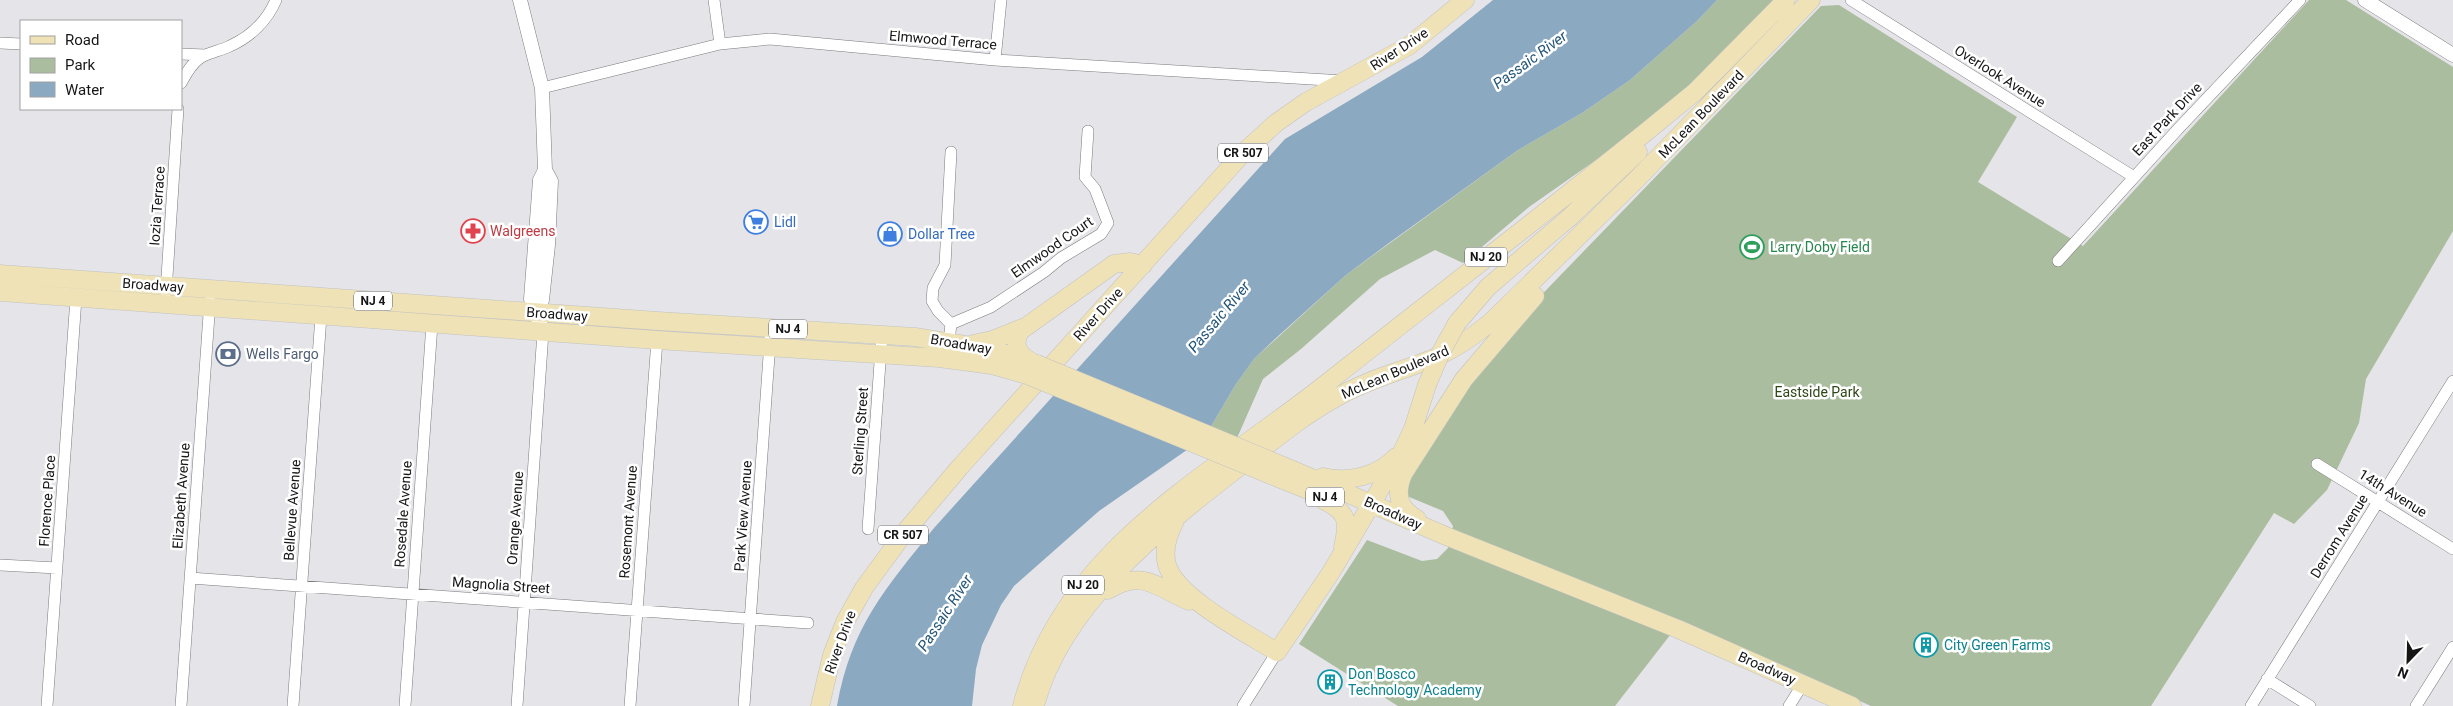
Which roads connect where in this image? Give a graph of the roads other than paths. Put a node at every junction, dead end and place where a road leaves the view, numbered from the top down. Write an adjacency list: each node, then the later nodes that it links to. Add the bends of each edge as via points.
1 (276, 0): 15 (street, via 254,31 229,47)
2 (520, 0): 20 (street)
3 (714, 0): 13 (street)
4 (1000, 0): 17 (street)
5 (1465, 0): 19 (main road, River Drive / CR 507, via 1410,44)
6 (1786, 0): 21 (main road, McLean Boulevard / NJ 20)
7 (1812, 0): 26 (main road, McLean Boulevard / NJ 20)
8 (1851, 0): 25 (street, Overlook Avenue)
9 (2300, 0): 25 (street, East Park Drive)
10 (2366, 0): 16 (street)
11 (0, 43): 12 (street)
12 (20, 44)
13 (720, 44): 17 (street, Elmwood Terrace, via 770,39); 20 (street, Elmwood Terrace)
14 (182, 54): 15 (street)
15 (205, 55): 18 (street, via 192,66)
16 (2453, 55)
17 (995, 60): 19 (street, Elmwood Terrace)
18 (182, 81)
19 (1346, 81): 28 (main road, River Drive / CR 507, via 1276,123 1243,153)
20 (542, 88): 36 (street, via 545,170 551,181 542,300)
21 (1695, 92): 50 (main road, bridge, via 1608,181 1488,287 1458,323 1441,352); 83 (main road, McLean Boulevard / NJ 20, via 1304,401 1134,529 1096,569 1064,613 1038,660)
22 (178, 110): 30 (street, Iozia Terrace)
23 (1088, 131): 42 (street, Elmwood Court, via 1085,177 1095,189 1108,223 1101,234)
24 (950, 152): 42 (street, via 945,265 933,288 932,301)
25 (2134, 177): 27 (street, East Park Drive)
26 (1613, 203): 55 (main road, McLean Boulevard / NJ 20, via 1479,332 1436,357 1367,383 1326,403); 57 (main road, via 1581,247 1526,305 1464,379 1403,474 1398,490 1402,507)
27 (2058, 261)
28 (1143, 265): 39 (main road, via 1130,262 1114,264); 82 (main road, River Drive / CR 507, via 920,512 876,572 845,622 832,655)
29 (0, 274): 30 (main road, Broadway / NJ 4)
30 (166, 286): 31 (main road, Broadway / NJ 4); 34 (street, Iozia Terrace)
31 (211, 289): 35 (street, Elizabeth Avenue); 36 (main road, Broadway / NJ 4)
32 (0, 292): 33 (main road, Broadway / NJ 4)
33 (76, 298): 34 (main road, Broadway / NJ 4); 61 (street, Florence Place)
34 (165, 304): 35 (main road, Broadway / NJ 4)
35 (210, 308): 37 (main road, Broadway / NJ 4); 62 (street, Elizabeth Avenue)
36 (535, 312): 40 (main road, Broadway / NJ 4); 41 (street)
37 (321, 316): 38 (main road, Broadway / NJ 4); 63 (street, Bellevue Avenue)
38 (432, 324): 41 (main road, Broadway / NJ 4); 64 (street, Rosedale Avenue)
39 (1025, 327): 45 (main road, via 984,342); 48 (main road, via 1016,337 1018,350)
40 (771, 328): 43 (main road, Broadway / NJ 4); 46 (street, Park View Avenue)
41 (543, 332): 44 (main road, Broadway / NJ 4); 65 (street, Orange Avenue)
42 (950, 332): 43 (main road, Broadway / NJ 4); 45 (main road, Broadway / NJ 4)
43 (882, 335): 47 (street, Sterling Street)
44 (657, 340): 46 (main road, Broadway / NJ 4); 68 (street, Rosemont Avenue)
45 (967, 344): 48 (main road, Broadway / NJ 4)
46 (770, 348): 47 (main road, Broadway / NJ 4); 69 (street, Park View Avenue)
47 (881, 354): 48 (main road, Broadway / NJ 4, via 964,360); 56 (street, Sterling Street)
48 (1032, 370): 52 (main road, Broadway / NJ 4, bridge)
49 (2453, 381): 53 (street, Derrom Avenue)
50 (1402, 452): 52 (main road, via 1379,470 1355,479); 54 (main road)
51 (2317, 464): 53 (street, 14th Avenue)
52 (1288, 475): 54 (main road, Broadway / NJ 4); 59 (main road, via 1338,508 1345,517 1347,529)
53 (2378, 502): 58 (street, 14th Avenue); 73 (street, Derrom Avenue)
54 (1370, 509): 57 (main road, Broadway / NJ 4); 59 (main road)
55 (1176, 518): 66 (main road, McLean Boulevard / NJ 20); 67 (main road, via 1167,540 1167,564 1175,580)
56 (868, 529)
57 (1444, 541): 74 (main road, Broadway, via 1678,629)
58 (2453, 549)
59 (1340, 557): 72 (main road)
60 (0, 565): 61 (street)
61 (57, 568): 75 (street, Florence Place)
62 (190, 578): 63 (street, Magnolia Street); 76 (street, Elizabeth Avenue)
63 (301, 586): 64 (street, Magnolia Street); 77 (street, Bellevue Avenue)
64 (413, 594): 65 (street, Magnolia Street); 78 (street, Rosedale Avenue)
65 (524, 602): 68 (street, Magnolia Street); 79 (street, Orange Avenue)
66 (1087, 605): 67 (main road, via 1117,584 1135,579 1154,582); 84 (main road, McLean Boulevard / NJ 20, via 1057,649)
67 (1203, 606): 72 (main road)
68 (637, 610): 69 (street, Magnolia Street); 80 (street, Rosemont Avenue)
69 (750, 618): 70 (street, Magnolia Street); 81 (street, Park View Avenue)
70 (808, 623)
71 (2453, 647): 90 (street)
72 (1277, 652): 85 (street)
73 (2268, 680): 88 (street, Derrom Avenue); 89 (street)
74 (1796, 694): 86 (main road, Broadway); 87 (main road, Broadway)
75 (47, 706)
76 (181, 706)
77 (293, 706)
78 (405, 706)
79 (516, 706)
80 (630, 706)
81 (744, 706)
82 (820, 706)
83 (1022, 706)
84 (1035, 706)
85 (1243, 706)
86 (1825, 706)
87 (1852, 706)
88 (2252, 706)
89 (2310, 706)
90 (2416, 706)

